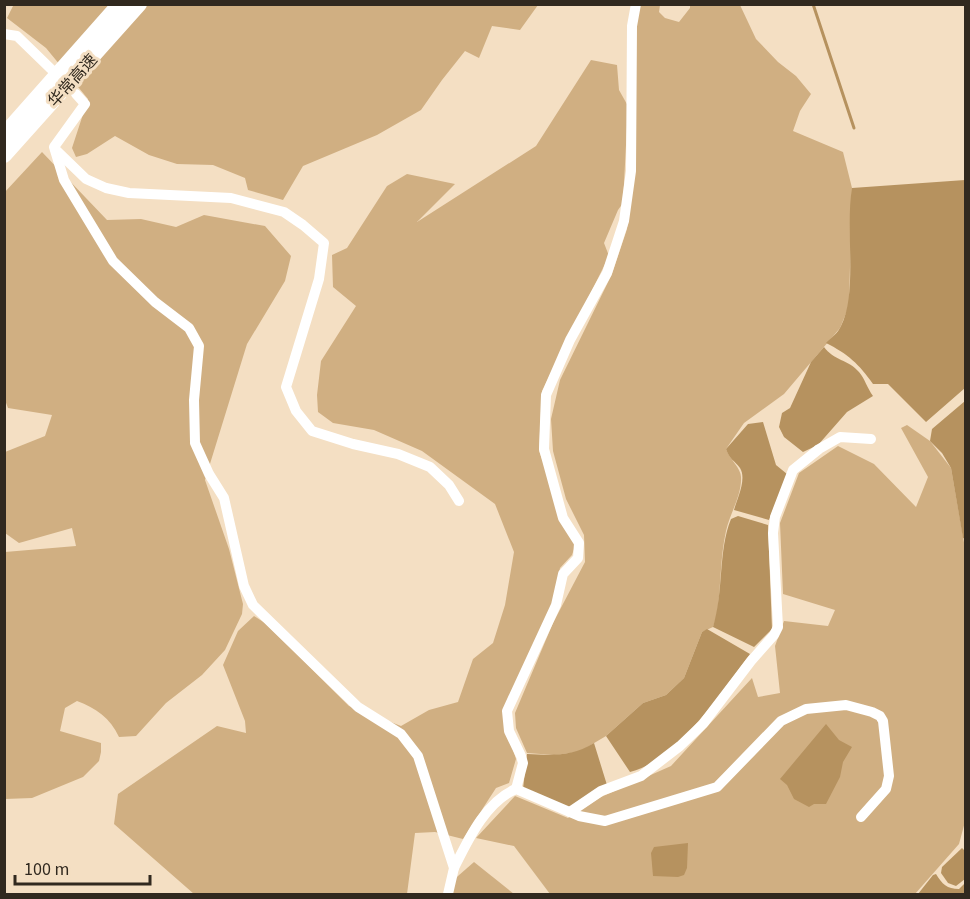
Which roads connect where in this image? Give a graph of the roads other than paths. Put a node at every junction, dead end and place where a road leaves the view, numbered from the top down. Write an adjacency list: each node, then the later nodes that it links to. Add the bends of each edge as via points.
1 (120, 4): 7 (highway, 华常高速)
2 (139, 4): 9 (highway, 华常高速)
3 (636, 4): 12 (street, via 632,26 631,171 624,221 607,273 570,340 546,395 543,449 563,518 579,543 578,558 563,573 556,604 507,711 509,731 523,764)
4 (4, 34): 5 (street, via 17,36)
5 (51, 69)
6 (76, 94): 8 (street, via 85,104)
7 (4, 135)
8 (54, 147): 11 (street, via 86,179 106,188 129,193 231,198 284,212 324,243 319,279 286,387 296,411 312,431 430,466); 15 (street, via 64,180 113,261 189,328 198,346 195,443 224,498 244,586 253,605 358,707 402,734 418,756)
9 (4, 155)
10 (871, 439): 13 (street, via 840,437 794,470 775,517 773,533 778,627 703,724 649,771 601,791)
11 (459, 501)
12 (516, 789): 13 (street); 15 (street, via 505,793 488,811)
13 (570, 812): 14 (street, via 605,821 717,787 781,721 806,709 846,705 872,712 883,721 889,776 886,789)
14 (861, 817)
15 (454, 868): 16 (street)
16 (448, 894)

